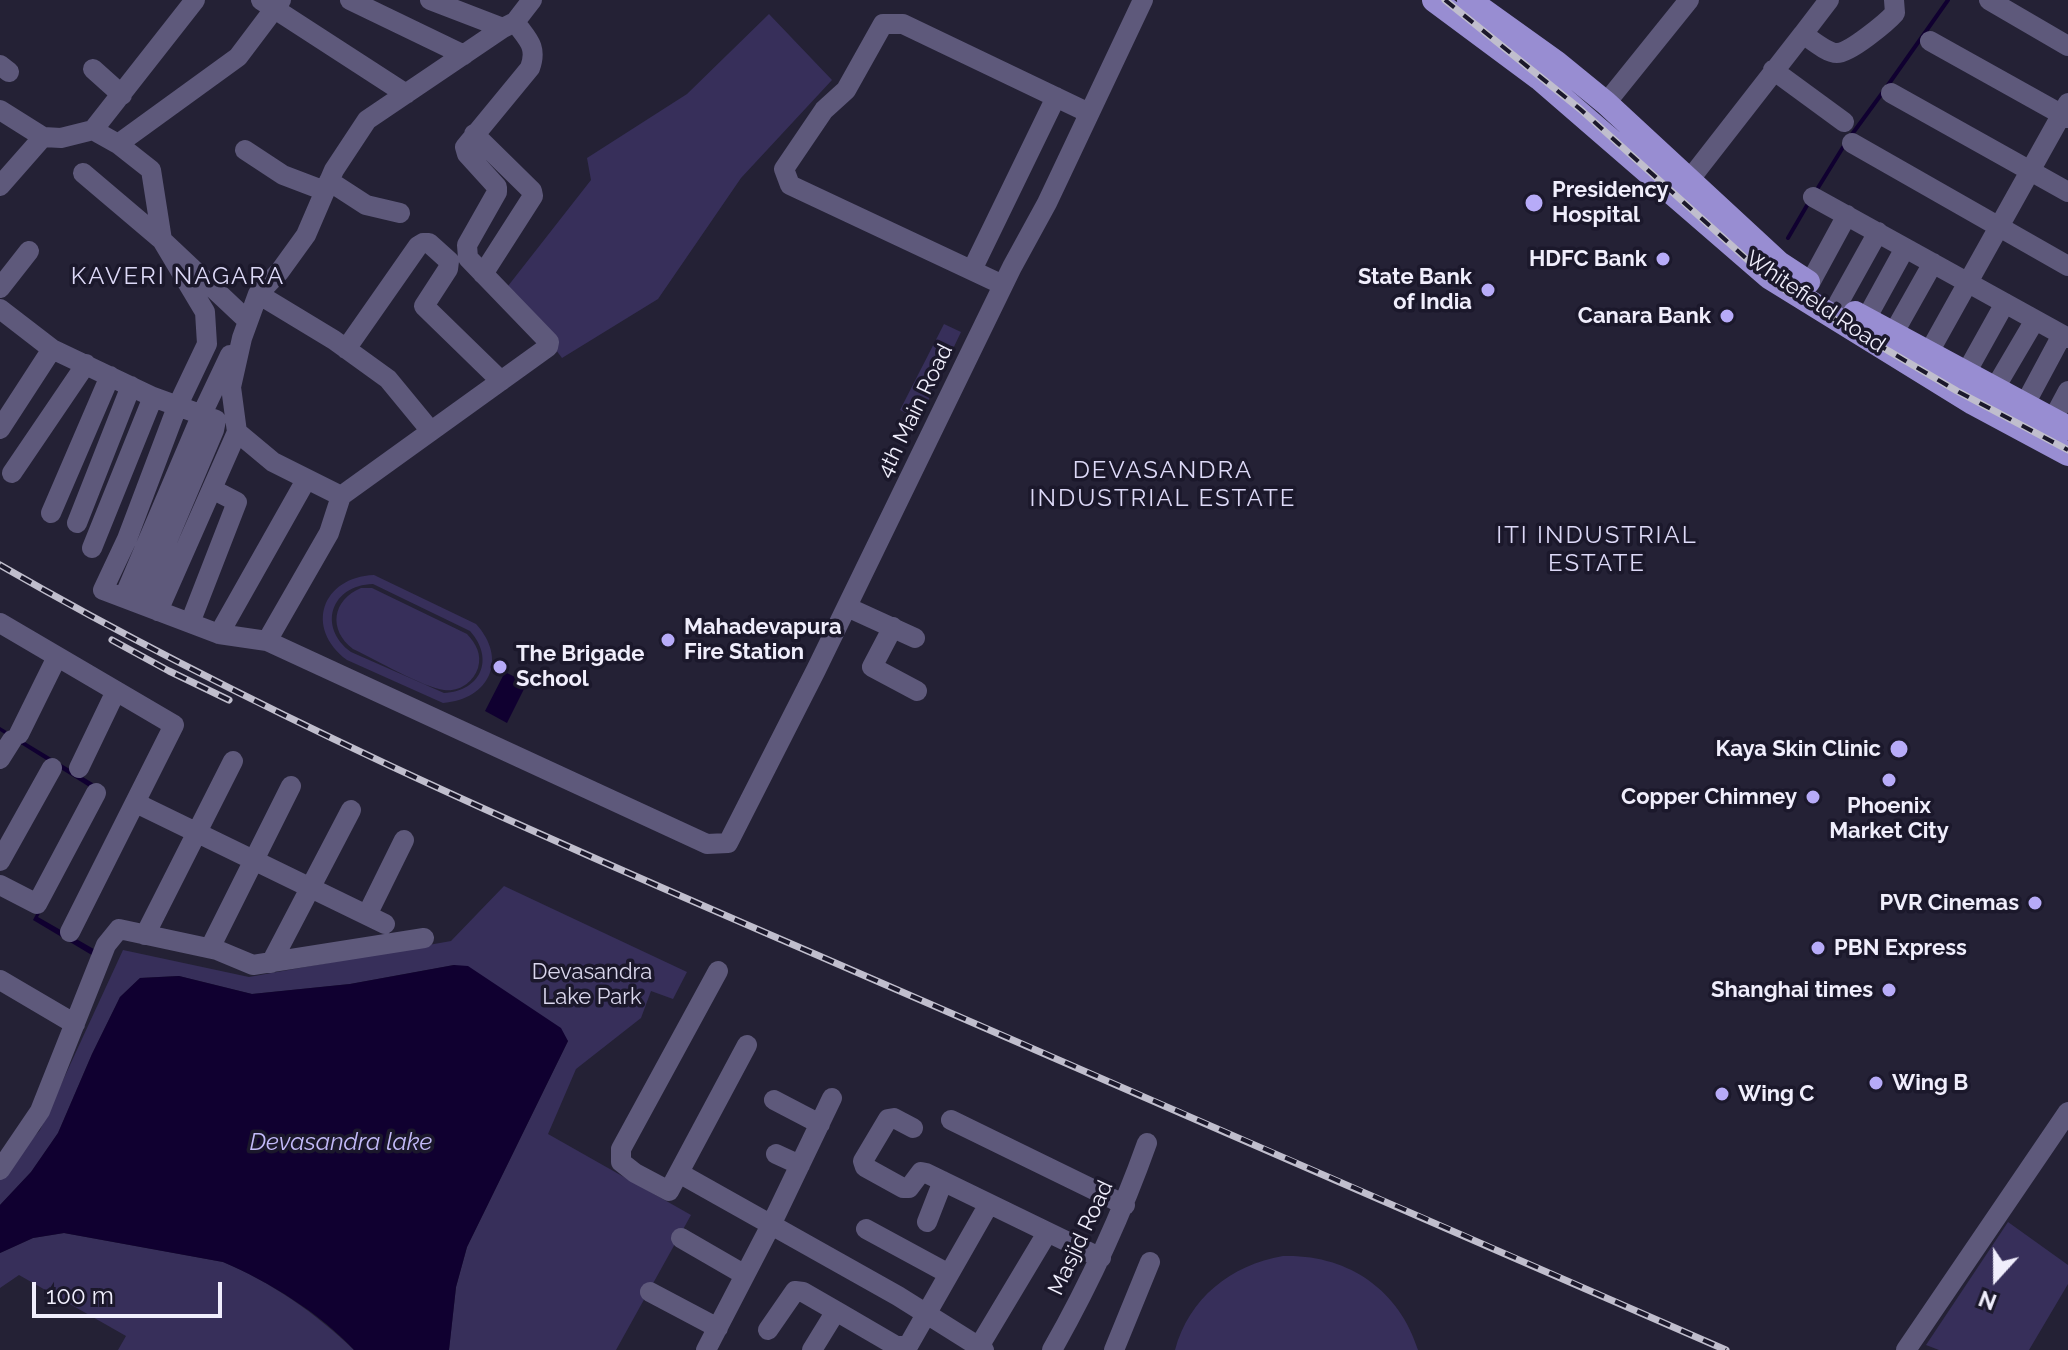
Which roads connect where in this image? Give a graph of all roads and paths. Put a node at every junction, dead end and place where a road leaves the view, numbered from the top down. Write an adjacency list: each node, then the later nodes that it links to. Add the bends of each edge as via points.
1 (195, 0): 22 (street)
2 (350, 0): 17 (street)
3 (430, 0): 13 (street)
4 (532, 0): 13 (street)
5 (1143, 0): 27 (street, 4th Main Road)
6 (1434, 0): 39 (main road, Whitefield Road)
7 (1469, 0): 24 (main road, Whitefield Road)
8 (1689, 0): 24 (street)
9 (1829, 0): 14 (street)
10 (1894, 0): 14 (street, via 1895,13 1888,21 1845,51 1831,51)
11 (1989, 0): 16 (street)
12 (272, 3): 21 (street); 33 (street, via 238,57)
13 (509, 25): 17 (street); 30 (street, via 535,50 534,57)
14 (1803, 34): 19 (street)
15 (1930, 41): 26 (street)
16 (2068, 46)
17 (464, 55): 21 (street)
18 (93, 69): 22 (street)
19 (1773, 70): 28 (street); 39 (street)
20 (1891, 93): 35 (street)
21 (406, 94): 38 (street, via 367,120)
22 (122, 95): 29 (street)
23 (1056, 97): 27 (street); 51 (street); 51 (street, via 903,24 883,24 846,90 824,110 784,169 790,185)
24 (1606, 103): 39 (main road, Whitefield Road)
25 (0, 110): 31 (street)
26 (2066, 112): 35 (street)
27 (1089, 113): 55 (street, 4th Main Road)
28 (1844, 122)
29 (93, 130): 31 (street); 33 (street)
30 (474, 134): 52 (street, via 465,147 467,154 497,187 467,245 468,258); 52 (street, via 533,196)
31 (43, 137): 37 (street)
32 (1852, 143): 44 (street)
33 (118, 144): 46 (street, via 151,170)
34 (245, 150): 38 (street, via 283,175)
35 (2030, 171): 40 (street); 44 (street)
36 (83, 173): 46 (street)
37 (0, 186)
38 (327, 186): 42 (street, via 366,205); 57 (street, via 306,235)
39 (1694, 192): 53 (main road, Whitefield Road); 86 (main road, Whitefield Road, via 1769,277 1973,403)
40 (2068, 192)
41 (1813, 197): 43 (street)
42 (400, 213)
43 (1847, 215): 45 (street); 53 (street)
44 (1999, 227): 50 (street); 54 (street)
45 (1878, 232): 47 (street); 58 (street)
46 (162, 240): 63 (street); 66 (street, via 205,312)
47 (1905, 248): 49 (street); 61 (street)
48 (29, 251): 56 (street)
49 (1933, 263): 54 (street); 64 (street)
50 (2068, 266)
51 (972, 270): 55 (street)
52 (483, 274): 74 (street, via 549,342)
53 (1810, 283): 58 (main road, Whitefield Road)
54 (1968, 283): 59 (street); 70 (street)
55 (1003, 285): 96 (street, 4th Main Road)
56 (0, 288)
57 (258, 294): 63 (street); 68 (street)
58 (1839, 302): 61 (main road, Whitefield Road)
59 (2005, 303): 62 (street); 72 (street)
60 (0, 309): 67 (street)
61 (1866, 319): 64 (main road, Whitefield Road)
62 (2035, 320): 65 (street); 76 (street)
63 (248, 321): 69 (street)
64 (1893, 334): 70 (main road, Whitefield Road)
65 (2065, 337): 79 (street)
66 (207, 344): 69 (street); 80 (street)
67 (52, 349): 71 (street); 83 (street)
68 (346, 349): 74 (street, via 418,246 429,243 449,261 424,306); 84 (street, via 388,379)
69 (234, 353): 81 (street); 85 (street, via 231,387)
70 (1928, 354): 72 (main road, Whitefield Road)
71 (86, 364): 73 (street); 87 (street)
72 (1966, 373): 76 (main road, Whitefield Road)
73 (110, 376): 75 (street); 91 (street)
74 (501, 381): 84 (street)
75 (131, 386): 78 (street); 92 (street)
76 (1995, 388): 79 (main road, Whitefield Road)
77 (2068, 391): 82 (street)
78 (153, 397): 80 (street); 93 (street)
79 (2025, 404): 82 (main road, Whitefield Road)
80 (177, 407): 81 (street); 94 (street)
81 (202, 414): 94 (street, via 216,423)
82 (2061, 424)
83 (0, 429)
84 (430, 430): 90 (street)
85 (237, 432): 88 (street, via 273,462); 89 (street)
86 (2068, 454)
87 (12, 473)
88 (306, 480): 90 (street); 101 (street)
89 (212, 489): 97 (street); 98 (street, via 237,502)
90 (341, 496): 103 (street, via 322,546)
91 (51, 513)
92 (77, 523)
93 (92, 548)
94 (144, 548): 95 (street, via 145,593); 95 (street, via 103,590)
95 (131, 600): 97 (street)
96 (847, 607): 100 (street); 103 (street, 4th Main Road, via 728,843 707,844)
97 (158, 611): 98 (street)
98 (190, 623): 101 (street)
99 (1, 625): 104 (street)
100 (893, 627): 102 (street); 106 (street, via 872,667)
101 (219, 634): 103 (street)
102 (915, 638)
103 (267, 641)
104 (57, 657): 105 (street); 107 (street)
105 (116, 691): 110 (street); 113 (street, via 174,725)
106 (917, 691)
107 (0, 759)
108 (233, 761): 115 (street)
109 (52, 768): 118 (street)
110 (79, 768)
111 (291, 786): 117 (street)
112 (96, 793): 119 (street, via 37,904)
113 (136, 803): 115 (street); 123 (street)
114 (351, 810): 120 (street)
115 (197, 832): 117 (street); 124 (street)
116 (404, 840): 121 (street)
117 (254, 860): 120 (street); 126 (street)
118 (0, 861)
119 (0, 885)
120 (310, 888): 121 (street); 127 (street)
121 (367, 915): 122 (street)
122 (385, 924)
123 (70, 932)
124 (145, 935): 126 (street); 130 (street, via 119,929 106,945)
125 (424, 938): 127 (street)
126 (210, 948): 127 (street, via 253,965)
127 (271, 963)
128 (718, 971): 142 (street, via 621,1149 621,1162 669,1191)
129 (2, 987): 130 (street)
130 (75, 1024): 141 (street, via 40,1111)
131 (747, 1045): 142 (street)
132 (832, 1098): 136 (street)
133 (774, 1100): 136 (street)
134 (2068, 1112): 165 (street)
135 (951, 1120): 145 (street)
136 (820, 1124): 140 (street)
137 (913, 1128): 143 (street, via 888,1119 863,1161 865,1167 903,1188 921,1172)
138 (1147, 1143): 145 (street, Masjid Road)
139 (776, 1154): 140 (street)
140 (800, 1165): 147 (street)
141 (0, 1170)
142 (679, 1173): 147 (street)
143 (943, 1181): 144 (street); 146 (street)
144 (989, 1204): 149 (street); 153 (street)
145 (1125, 1205): 151 (street, Masjid Road)
146 (927, 1222)
147 (772, 1223): 154 (street); 157 (street)
148 (866, 1229): 153 (street)
149 (1047, 1233): 151 (street); 160 (street)
150 (681, 1238): 154 (street)
151 (1101, 1258): 163 (street, Masjid Road)
152 (1150, 1262): 164 (street)
153 (949, 1274): 157 (street)
154 (745, 1275): 158 (street)
155 (650, 1292): 158 (street)
156 (836, 1311): 157 (street, via 902,1348); 159 (street, via 795,1291); 162 (street)
157 (927, 1314): 160 (street)
158 (718, 1328): 161 (street)
159 (768, 1330)
160 (980, 1349)
161 (706, 1350)
162 (812, 1350)
163 (1052, 1350)
164 (1114, 1350)
165 (1906, 1350)

